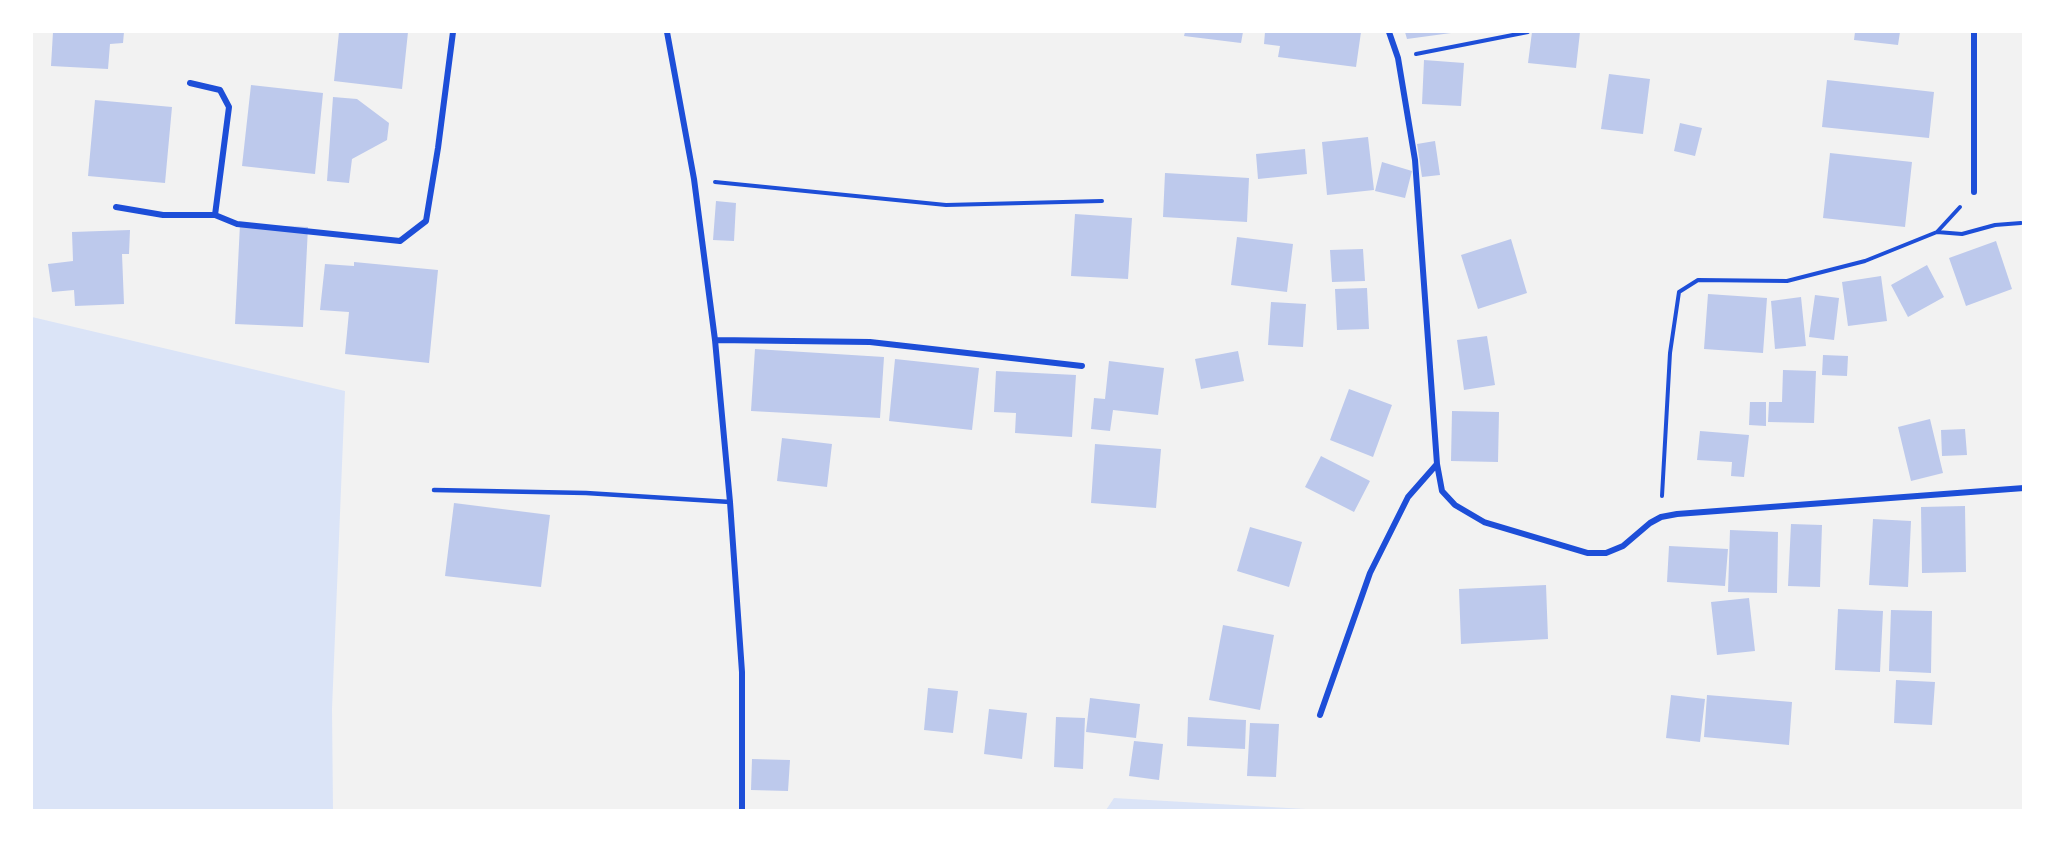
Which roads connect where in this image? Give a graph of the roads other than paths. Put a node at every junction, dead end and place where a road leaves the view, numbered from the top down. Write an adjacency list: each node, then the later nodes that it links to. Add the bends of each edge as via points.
1 (453, 32): 8 (street, via 426,221 400,241 237,224)
2 (667, 32): 9 (street, via 694,179)
3 (1389, 32): 11 (street, via 1398,58 1414,160)
4 (1974, 32): 6 (street)
5 (190, 83): 8 (street, via 220,90 229,107)
6 (1974, 192)
7 (116, 207): 8 (street, via 163,215)
8 (216, 214)
9 (715, 340): 10 (street, via 870,342); 14 (street)
10 (1082, 366)
11 (1437, 464): 12 (street, via 1442,491 1455,505 1484,522 1588,553 1606,553 1623,546 1650,523 1677,514); 15 (street, via 1408,497 1370,573)
12 (2024, 488)
13 (434, 490): 14 (lane, via 586,493)
14 (730, 502): 16 (street, via 742,672)
15 (1320, 715)
16 (742, 810)

